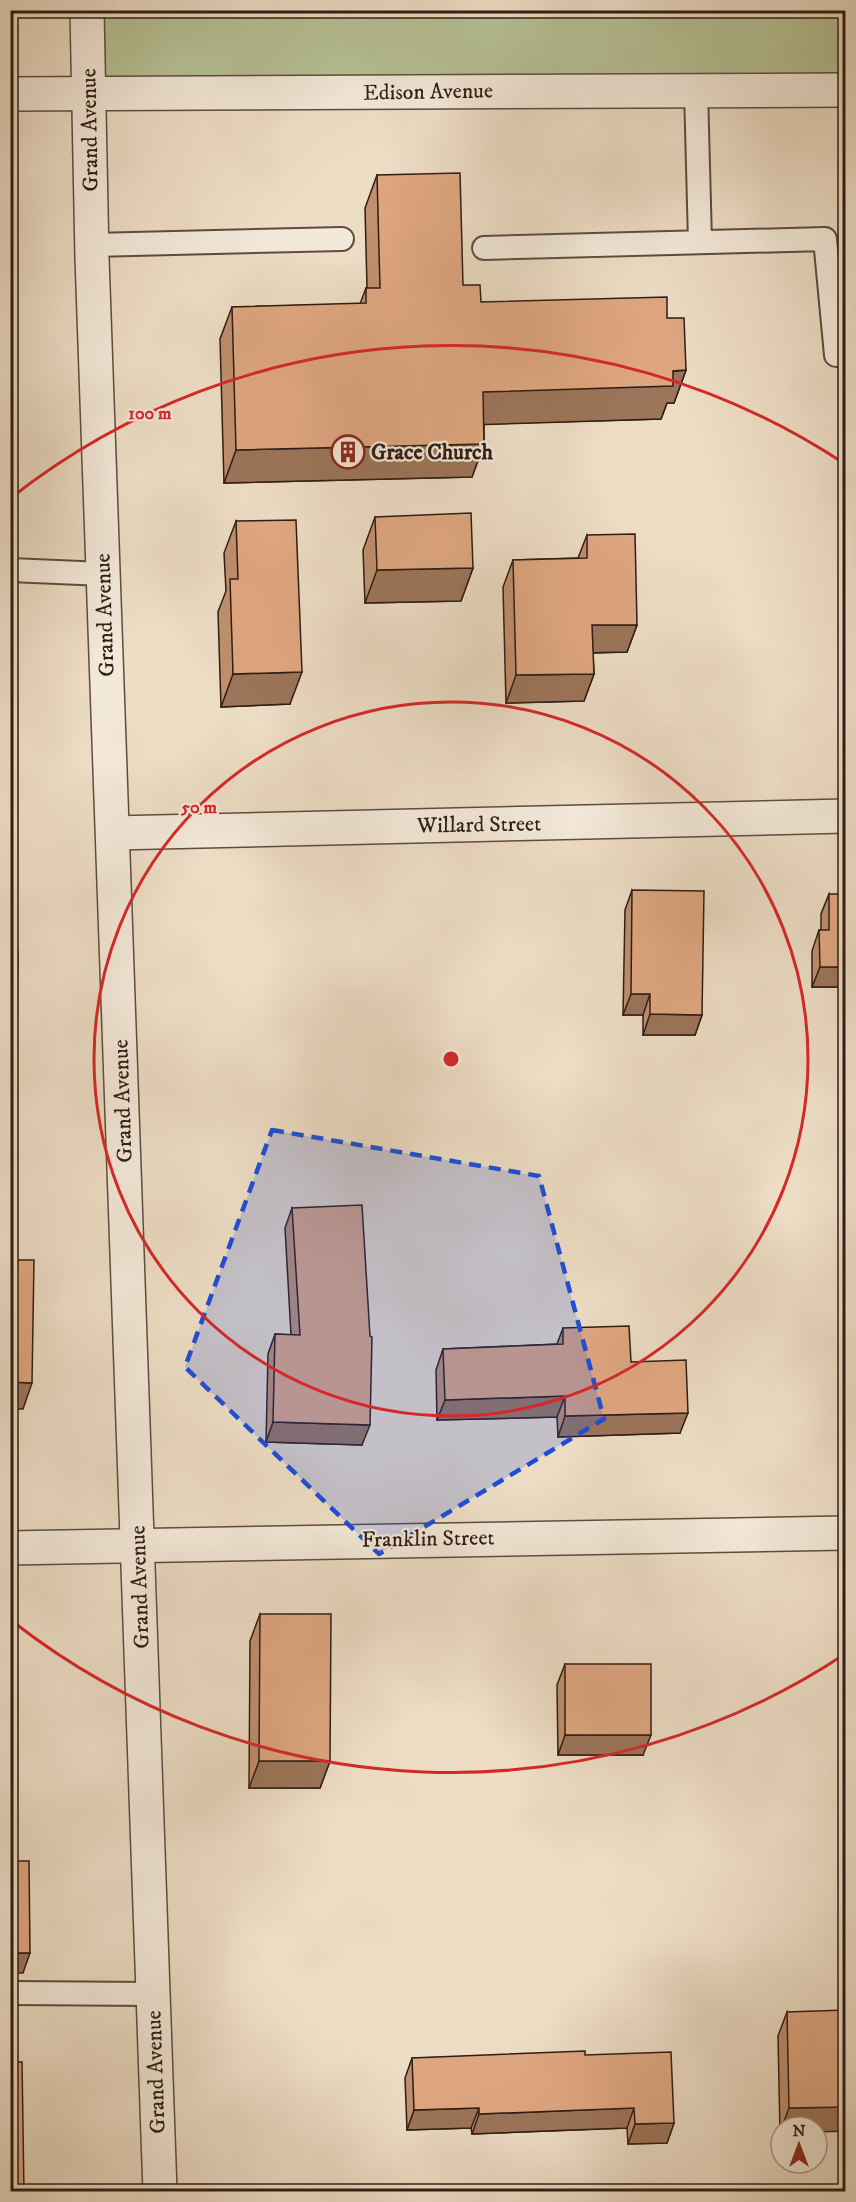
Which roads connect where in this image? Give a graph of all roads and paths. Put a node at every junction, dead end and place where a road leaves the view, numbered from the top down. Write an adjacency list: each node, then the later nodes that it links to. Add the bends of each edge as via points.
1 (87, 10): 4 (street, Grand Avenue)
2 (696, 90): 3 (street, Edison Avenue); 4 (street, Edison Avenue, via 210,94); 7 (lane)
3 (846, 90)
4 (89, 91): 5 (street, Edison Avenue); 8 (street, Grand Avenue)
5 (10, 94)
6 (342, 239): 8 (lane)
7 (700, 242): 9 (lane); 10 (lane, via 825,239)
8 (92, 244): 12 (street, Grand Avenue)
9 (483, 248)
10 (836, 355)
11 (10, 570): 12 (lane)
12 (104, 574): 14 (street, Grand Avenue)
13 (846, 816): 14 (street, Willard Street)
14 (113, 833): 16 (street, Grand Avenue)
15 (846, 1533): 16 (street, Franklin Street)
16 (138, 1544): 17 (street, Franklin Street); 19 (street, Grand Avenue)
17 (10, 1548)
18 (10, 1993): 19 (lane)
19 (153, 1994): 20 (street, Grand Avenue)
20 (160, 2192)

